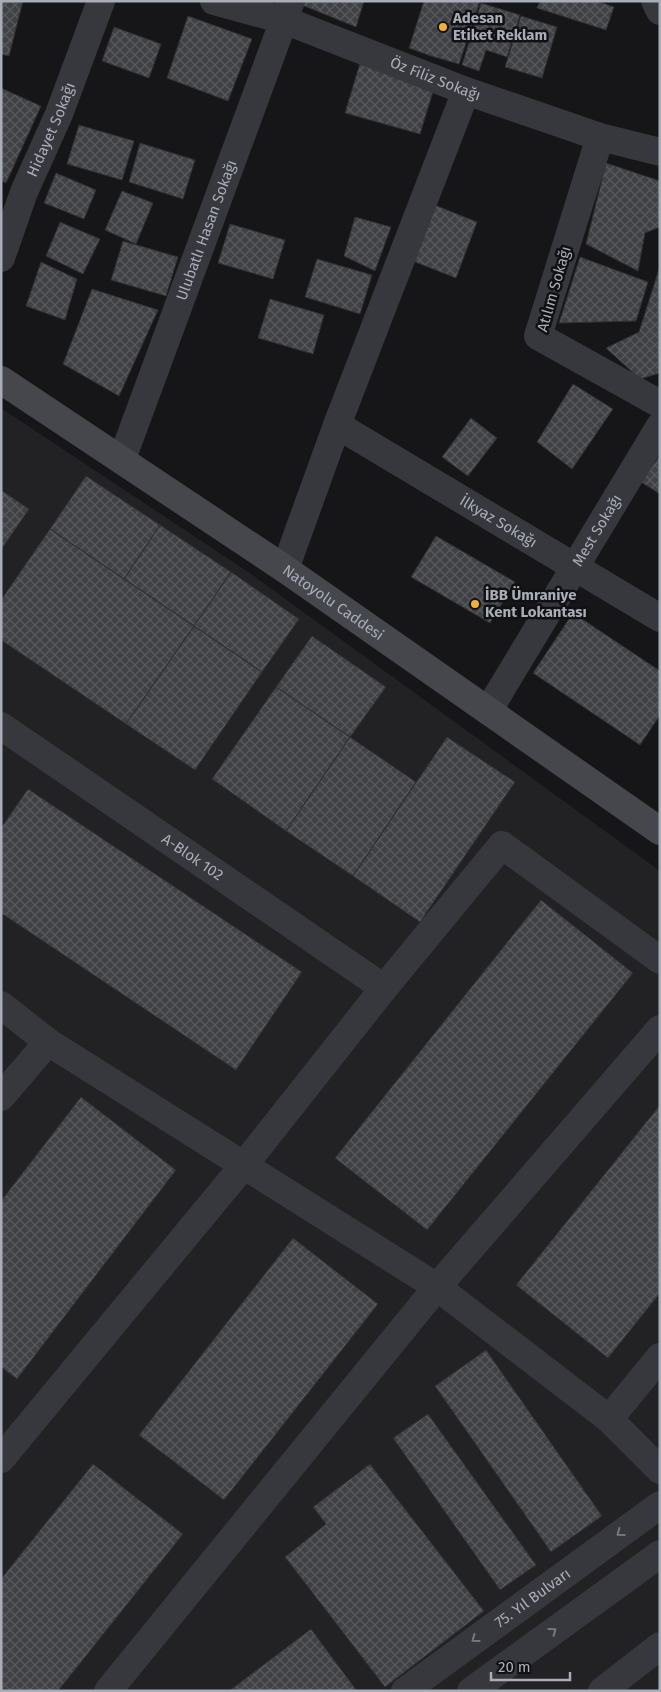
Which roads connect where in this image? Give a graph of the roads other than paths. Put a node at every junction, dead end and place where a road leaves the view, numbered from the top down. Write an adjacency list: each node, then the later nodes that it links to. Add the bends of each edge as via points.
1 (101, 1): 9 (street, Hidayet Sokağı)
2 (214, 1): 5 (street, Öz Filiz Sokağı)
3 (654, 1): 4 (street)
4 (660, 10)
5 (288, 11): 6 (street, Öz Filiz Sokağı); 14 (street, Ulubatlı Hasan Sokağı)
6 (466, 92): 7 (street, Öz Filiz Sokağı); 12 (street)
7 (600, 137): 8 (street, Öz Filiz Sokağı); 11 (street, Atılım Sokağı, via 538,336)
8 (660, 152)
9 (1, 258)
10 (1, 380): 14 (main road, Natoyolu Caddesi)
11 (660, 404)
12 (337, 425): 15 (street, İlkyaz Sokağı); 16 (street)
13 (660, 426): 15 (street, Mest Sokağı)
14 (122, 459): 16 (main road, Natoyolu Caddesi)
15 (575, 568): 17 (street, İlkyaz Sokağı); 18 (street, Mest Sokağı)
16 (285, 569): 18 (main road, Natoyolu Caddesi)
17 (660, 618)
18 (488, 711): 20 (main road, Natoyolu Caddesi)
19 (1, 726): 22 (street, A-Blok 102)
20 (660, 831)
21 (660, 960): 22 (street, via 502,845)
22 (384, 988): 27 (street)
23 (1, 1005): 25 (street)
24 (660, 1029): 28 (street)
25 (48, 1042): 26 (street); 27 (street)
26 (1, 1097)
27 (244, 1165): 28 (street); 31 (street)
28 (437, 1287): 30 (street); 36 (street)
29 (660, 1357): 30 (street)
30 (609, 1419): 32 (street)
31 (1, 1459)
32 (660, 1470)
33 (660, 1505): 37 (street, 75. Yıl Bulvarı, one-way to 37)
34 (660, 1554): 38 (street, one-way to 34)
35 (660, 1646): 39 (street)
36 (108, 1691)
37 (404, 1691)
38 (471, 1691)
39 (602, 1691)

